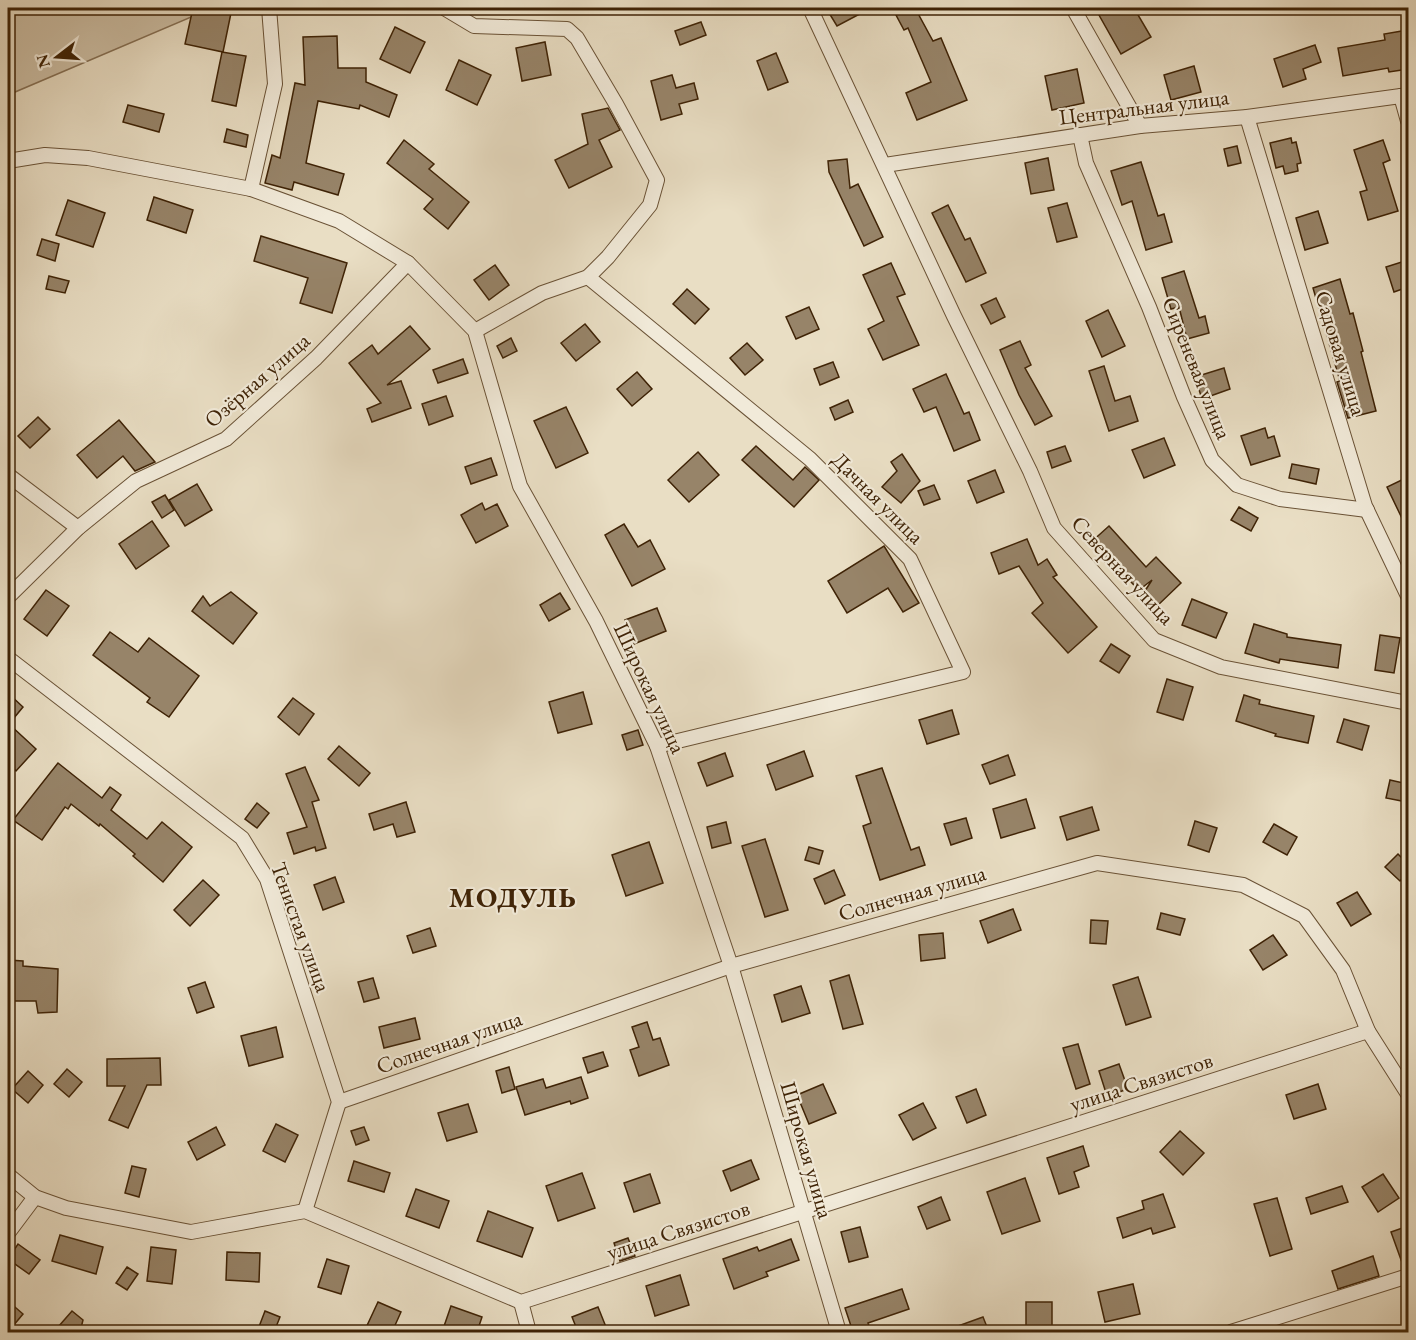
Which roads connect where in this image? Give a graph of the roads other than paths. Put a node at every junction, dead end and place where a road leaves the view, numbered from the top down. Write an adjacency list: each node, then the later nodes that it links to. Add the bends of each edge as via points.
1 (269, 8): 12 (street, via 275,84)
2 (444, 8): 14 (street, via 474,26 567,29 577,38 657,180 650,205)
3 (810, 8): 11 (street, Северная улица)
4 (1073, 8): 8 (street)
5 (1405, 96): 6 (street, Центральная улица); 7 (street)
6 (1247, 117): 8 (street, Центральная улица); 17 (street, Садовая улица)
7 (1408, 121)
8 (1140, 126): 9 (street, Центральная улица)
9 (1080, 135): 11 (street, Центральная улица); 17 (street, Сиреневая улица, via 1086,163 1212,460 1237,485 1280,499)
10 (8, 161): 12 (street, Широкая улица, via 45,155 88,158)
11 (885, 165): 22 (street, Северная улица, via 1054,528 1154,640 1221,667)
12 (251, 189): 13 (street, Широкая улица, via 339,221)
13 (408, 263): 15 (street, Широкая улица); 18 (street, Озёрная улица, via 316,358 226,440 136,481)
14 (588, 277): 15 (street, via 542,293); 23 (street, Дачная улица, via 810,459 910,559 963,672)
15 (475, 331): 23 (street, Широкая улица, via 520,486 596,621)
16 (8, 475): 18 (street)
17 (1367, 510): 19 (street, Садовая улица)
18 (78, 528): 20 (street, Озёрная улица)
19 (1408, 596)
20 (8, 597)
21 (8, 658): 27 (street, Тенистая улица, via 242,838 267,879)
22 (1408, 703)
23 (657, 746): 24 (street, Широкая улица)
24 (731, 966): 25 (street, Солнечная улица, via 1097,863 1244,885 1304,916 1343,970); 27 (street, Солнечная улица); 31 (street, Широкая улица)
25 (1368, 1031): 26 (street, Солнечная улица); 31 (street, улица Связистов)
26 (1408, 1094)
27 (339, 1102): 30 (street)
28 (8, 1175): 29 (street)
29 (35, 1197): 30 (street, via 66,1208 191,1232); 32 (street)
30 (305, 1211): 34 (street)
31 (803, 1212): 34 (street, улица Связистов); 36 (street, Широкая улица)
32 (8, 1233)
33 (1408, 1276): 37 (street)
34 (522, 1302): 35 (street)
35 (529, 1332)
36 (839, 1332)
37 (1231, 1332)

